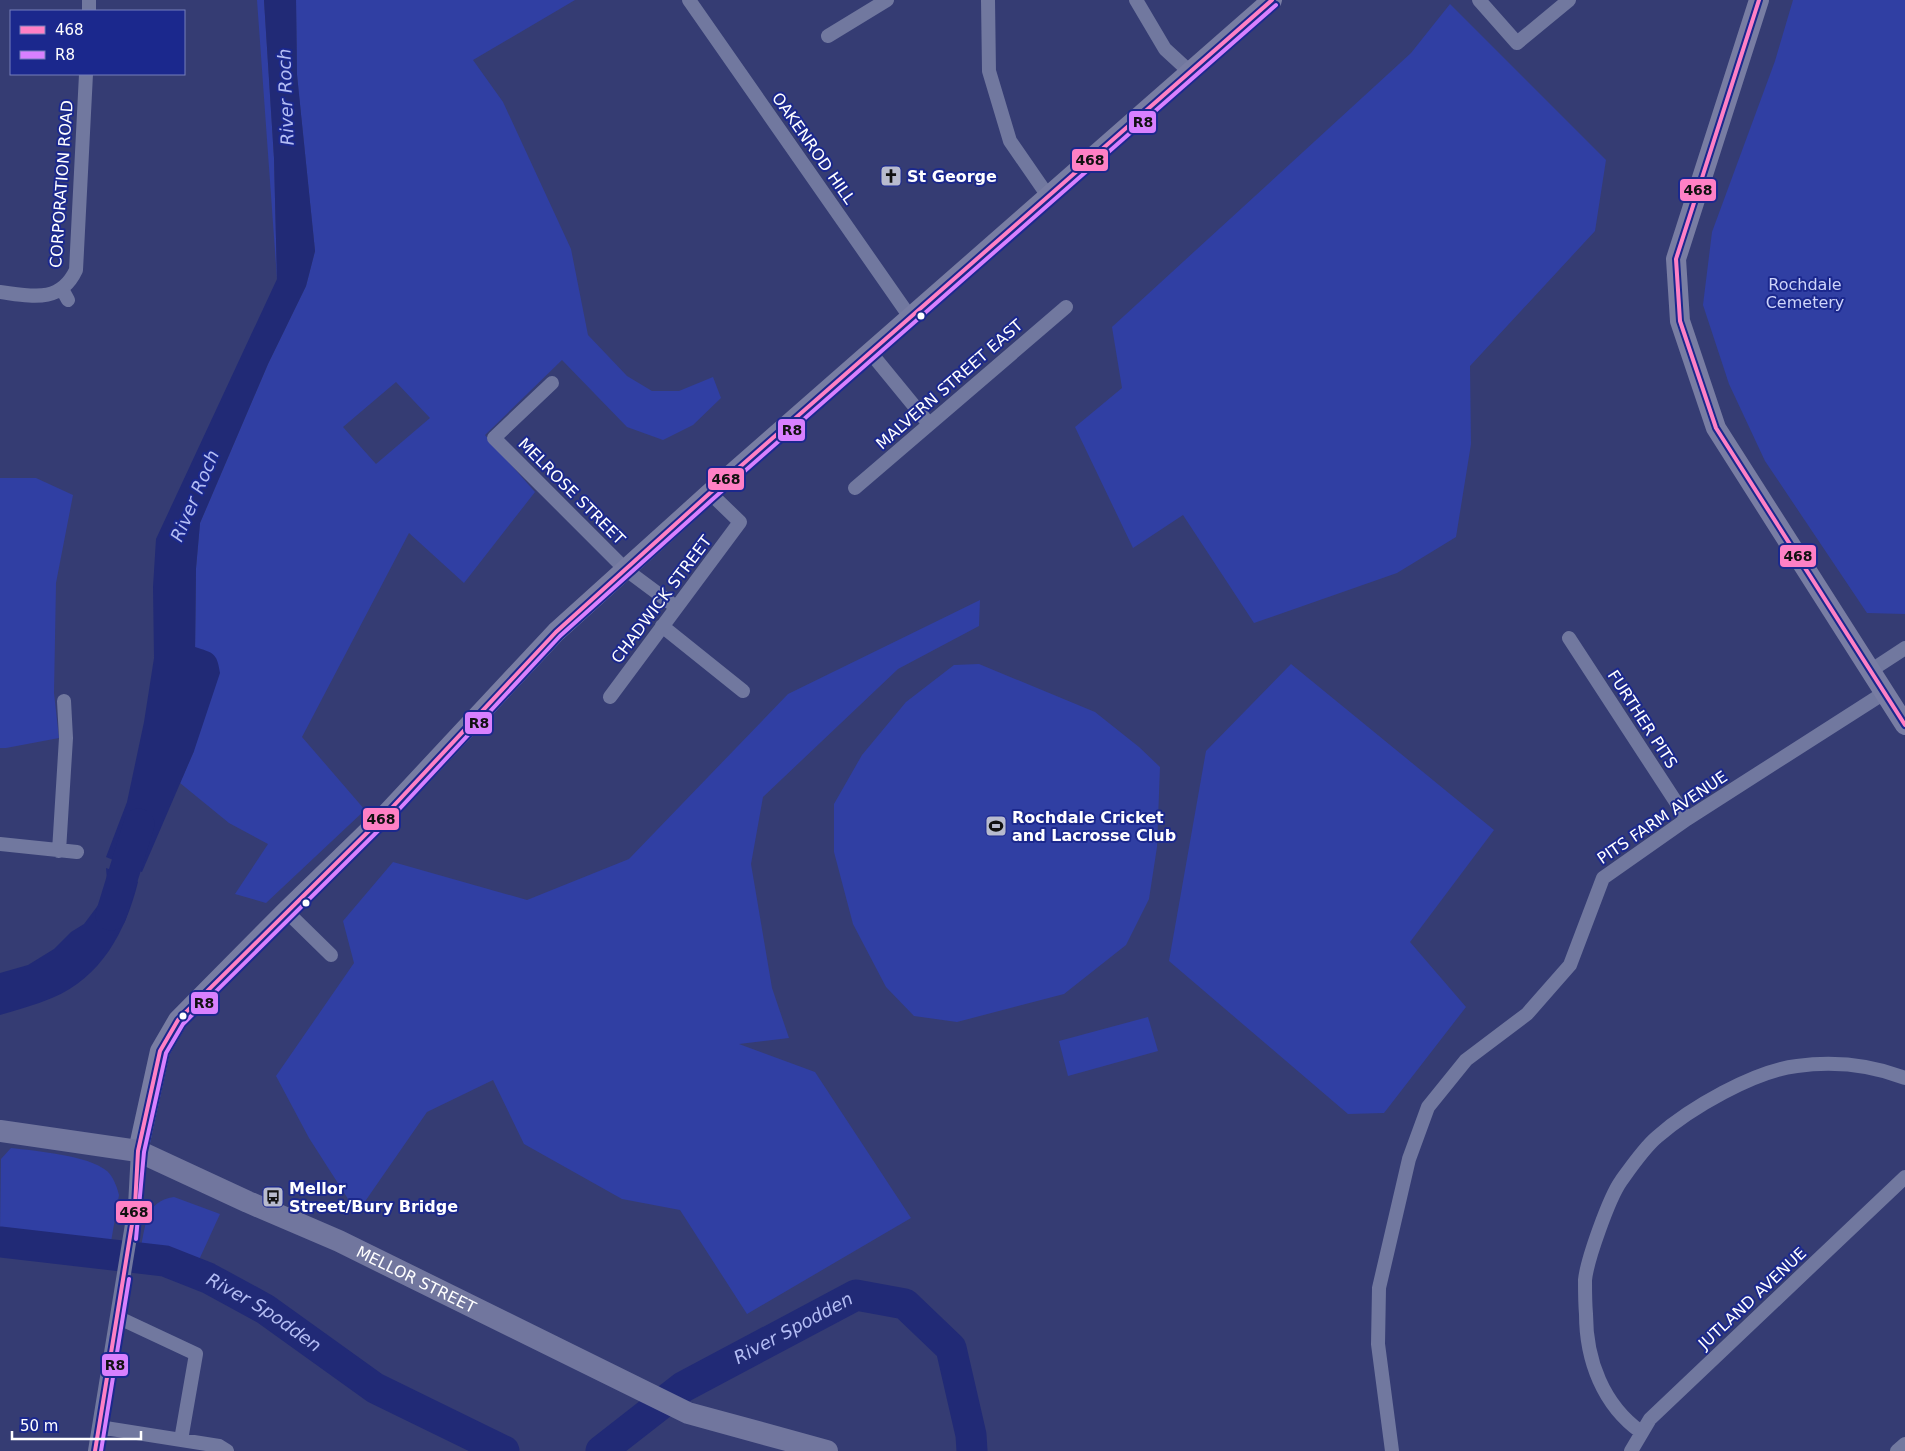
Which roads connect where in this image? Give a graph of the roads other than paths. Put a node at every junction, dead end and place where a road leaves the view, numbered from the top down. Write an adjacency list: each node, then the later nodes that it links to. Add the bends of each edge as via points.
1 (690, 0): 15 (street, OAKENROD HILL)
2 (887, 0): 9 (street)
3 (988, 0): 12 (street, via 988,70 1010,140)
4 (1136, 0): 10 (street, via 1165,49)
5 (1272, 0): 10 (main road)
6 (1479, 0): 7 (street, via 1517,43)
7 (1568, 0)
8 (1758, 0): 26 (main road, via 1676,259 1680,321 1716,428)
9 (828, 36)
10 (1190, 72): 12 (main road)
11 (86, 75): 13 (street, CORPORATION ROAD, via 76,270 65,294 35,297)
12 (1048, 196): 15 (main road)
13 (0, 292)
14 (1066, 307): 18 (street, MALVERN STREET EAST)
15 (910, 317): 16 (main road)
16 (870, 352): 18 (street); 20 (main road)
17 (552, 383): 21 (street, MELROSE STREET, via 494,438)
18 (929, 424): 19 (street, MALVERN STREET EAST)
19 (854, 488)
20 (710, 493): 21 (main road); 22 (street, CHADWICK STREET, via 740,522)
21 (625, 569): 22 (street, MELROSE STREET); 36 (main road, via 556,632 400,800)
22 (676, 607): 23 (street, CHADWICK STREET)
23 (662, 626): 27 (street); 29 (street, CHADWICK STREET)
24 (1569, 638): 32 (street, FURTHER PITS)
25 (1905, 648): 26 (street)
26 (1870, 672): 28 (main road)
27 (743, 690)
28 (1884, 693): 31 (main road); 32 (street, PITS FARM AVENUE)
29 (610, 697)
30 (64, 701): 34 (street, via 66,738)
31 (1905, 725)
32 (1687, 819): 50 (street, PITS FARM AVENUE, via 1603,878 1570,965 1527,1014 1466,1060 1428,1107 1409,1159 1379,1288 1378,1344)
33 (0, 844): 34 (street)
34 (58, 851): 35 (street)
35 (78, 852)
36 (286, 911): 37 (street); 40 (main road, via 178,1020 160,1051)
37 (331, 955)
38 (1905, 1078): 44 (street, via 1882,1069 1852,1064 1796,1066 1751,1079 1700,1106 1656,1138 1620,1182 1604,1217 1585,1278 1586,1330 1591,1362 1604,1392 1628,1423)
39 (0, 1131): 40 (main road, MELLOR STREET)
40 (138, 1151): 42 (street, via 130,1238); 49 (main road, MELLOR STREET, via 339,1241 688,1413)
41 (1905, 1177): 44 (street, JUTLAND AVENUE, via 1650,1419)
42 (117, 1317): 43 (street); 45 (street, via 196,1354)
43 (99, 1427): 45 (street); 47 (street)
44 (1641, 1432): 51 (street, JUTLAND AVENUE)
45 (181, 1440): 48 (street, via 219,1446)
46 (1905, 1444): 52 (street)
47 (95, 1451)
48 (227, 1451)
49 (827, 1451)
50 (1392, 1451)
51 (1631, 1451)
52 (1897, 1451)

